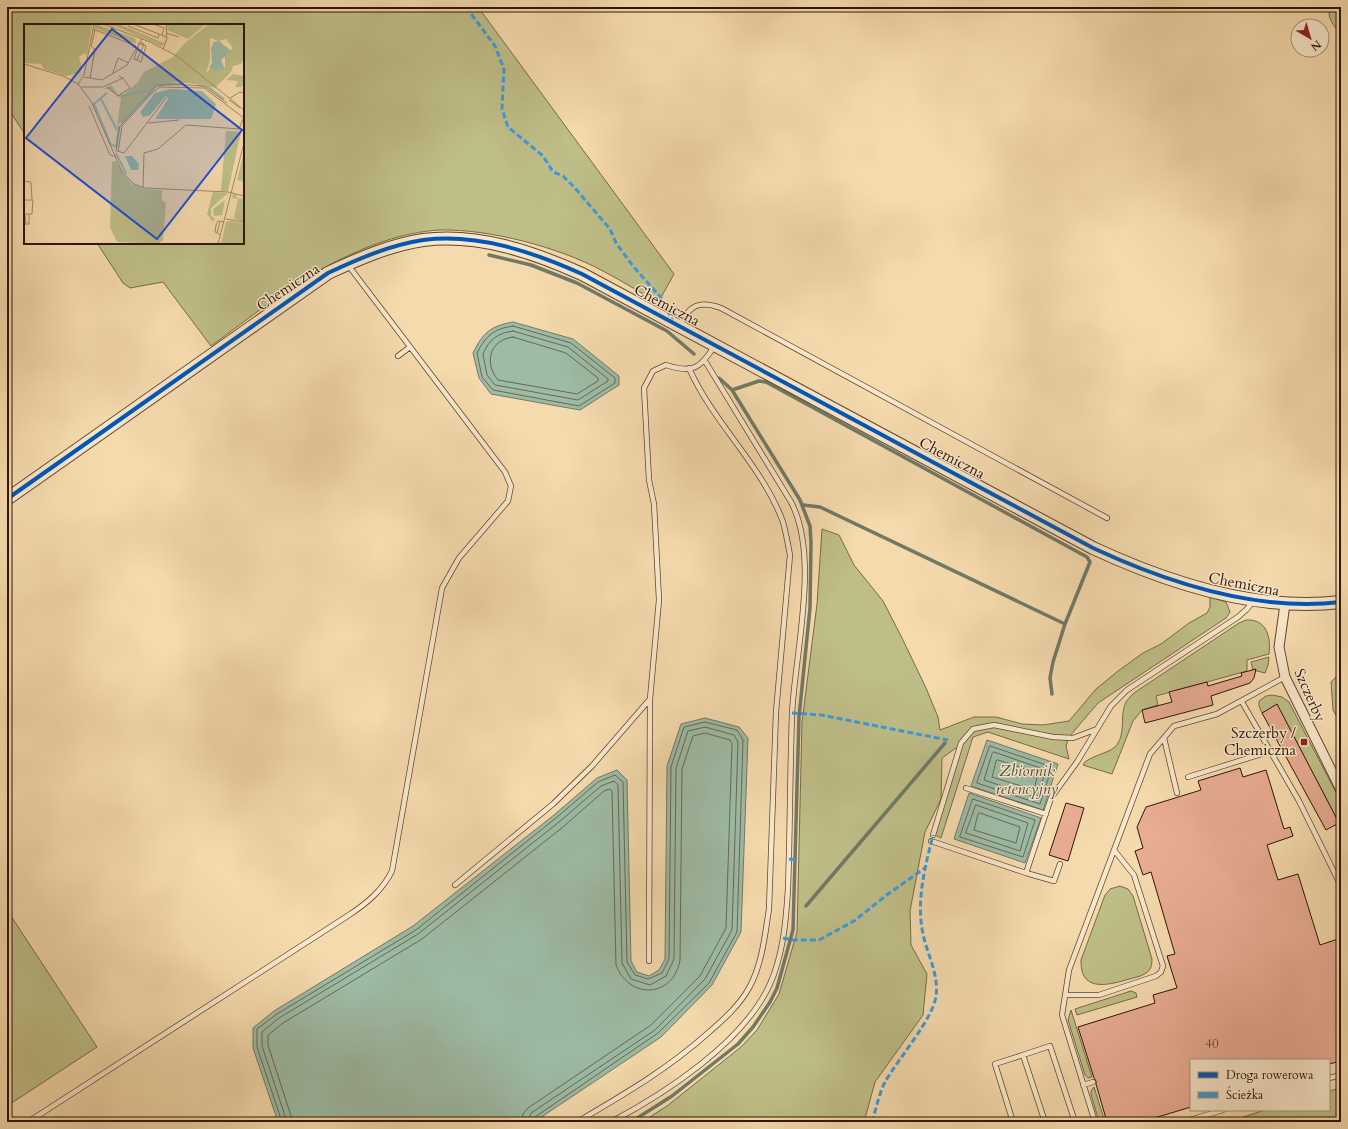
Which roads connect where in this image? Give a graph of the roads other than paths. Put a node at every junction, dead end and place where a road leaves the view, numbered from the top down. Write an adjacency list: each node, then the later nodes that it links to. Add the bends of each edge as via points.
1 (347, 264): 2 (street, Chemiczna, via 422,240 474,240 504,246 559,264); 4 (lane); 8 (street, Chemiczna, via 309,285)
2 (679, 326): 3 (street, Chemiczna); 9 (lane, via 688,311 698,305 709,304 721,308)
3 (715, 345): 6 (lane); 10 (street, Chemiczna, via 1122,561 1213,592)
4 (410, 347): 5 (lane); 39 (lane, via 505,472 511,493 503,508 459,558 442,588 392,871 372,898 349,915)
5 (398, 356)
6 (705, 361): 7 (lane, via 697,367); 41 (lane, via 791,502 798,515 804,543 803,606 792,713 786,917 782,943 770,985 742,1026 698,1066 668,1088)
7 (689, 368): 14 (lane, via 676,369 666,365 654,371 644,388 648,480 654,504 659,600); 40 (lane, via 702,394 777,509 790,555 776,712 767,923 761,954 750,987 733,1010 662,1070)
8 (7, 499)
9 (1107, 518)
10 (1255, 599): 12 (street, Chemiczna); 16 (lane, via 1238,617 1127,690 1111,706)
11 (1341, 602): 12 (street, Chemiczna)
12 (1285, 604): 13 (street, Szczerby, via 1279,648)
13 (1284, 677): 15 (lane); 21 (street, Szczerby)
14 (650, 699): 29 (lane, via 592,766 553,804); 31 (lane)
15 (1242, 702): 17 (lane, via 1217,714 1174,726); 18 (lane)
16 (1097, 729): 23 (lane, via 1051,798); 24 (lane, via 1073,738 1053,737 994,725 973,729 961,743)
17 (1164, 738): 22 (lane); 26 (lane, via 1150,754)
18 (1271, 751): 19 (lane); 30 (lane, via 1300,801)
19 (1188, 777)
20 (966, 788): 23 (lane)
21 (1341, 790)
22 (1177, 793)
23 (1046, 814): 28 (lane)
24 (933, 835)
25 (931, 841): 28 (lane)
26 (1114, 850): 32 (lane, via 1069,970); 32 (lane, via 1134,875 1163,966 1161,972 1156,976 1099,994)
27 (1060, 864): 28 (lane, via 1054,881)
28 (1026, 873)
29 (455, 885)
30 (1341, 886)
31 (649, 962)
32 (1065, 995): 37 (lane, via 1062,1015)
33 (1023, 1054): 42 (lane, via 995,1064); 43 (lane); 44 (lane, via 1050,1046)
34 (1341, 1075): 35 (lane)
35 (1330, 1078)
36 (1093, 1082): 37 (lane)
37 (1083, 1085): 45 (lane)
38 (1220, 1111): 46 (lane)
39 (28, 1122)
40 (577, 1122)
41 (612, 1122)
42 (1013, 1122)
43 (1045, 1122)
44 (1075, 1122)
45 (1095, 1122)
46 (1183, 1122)

